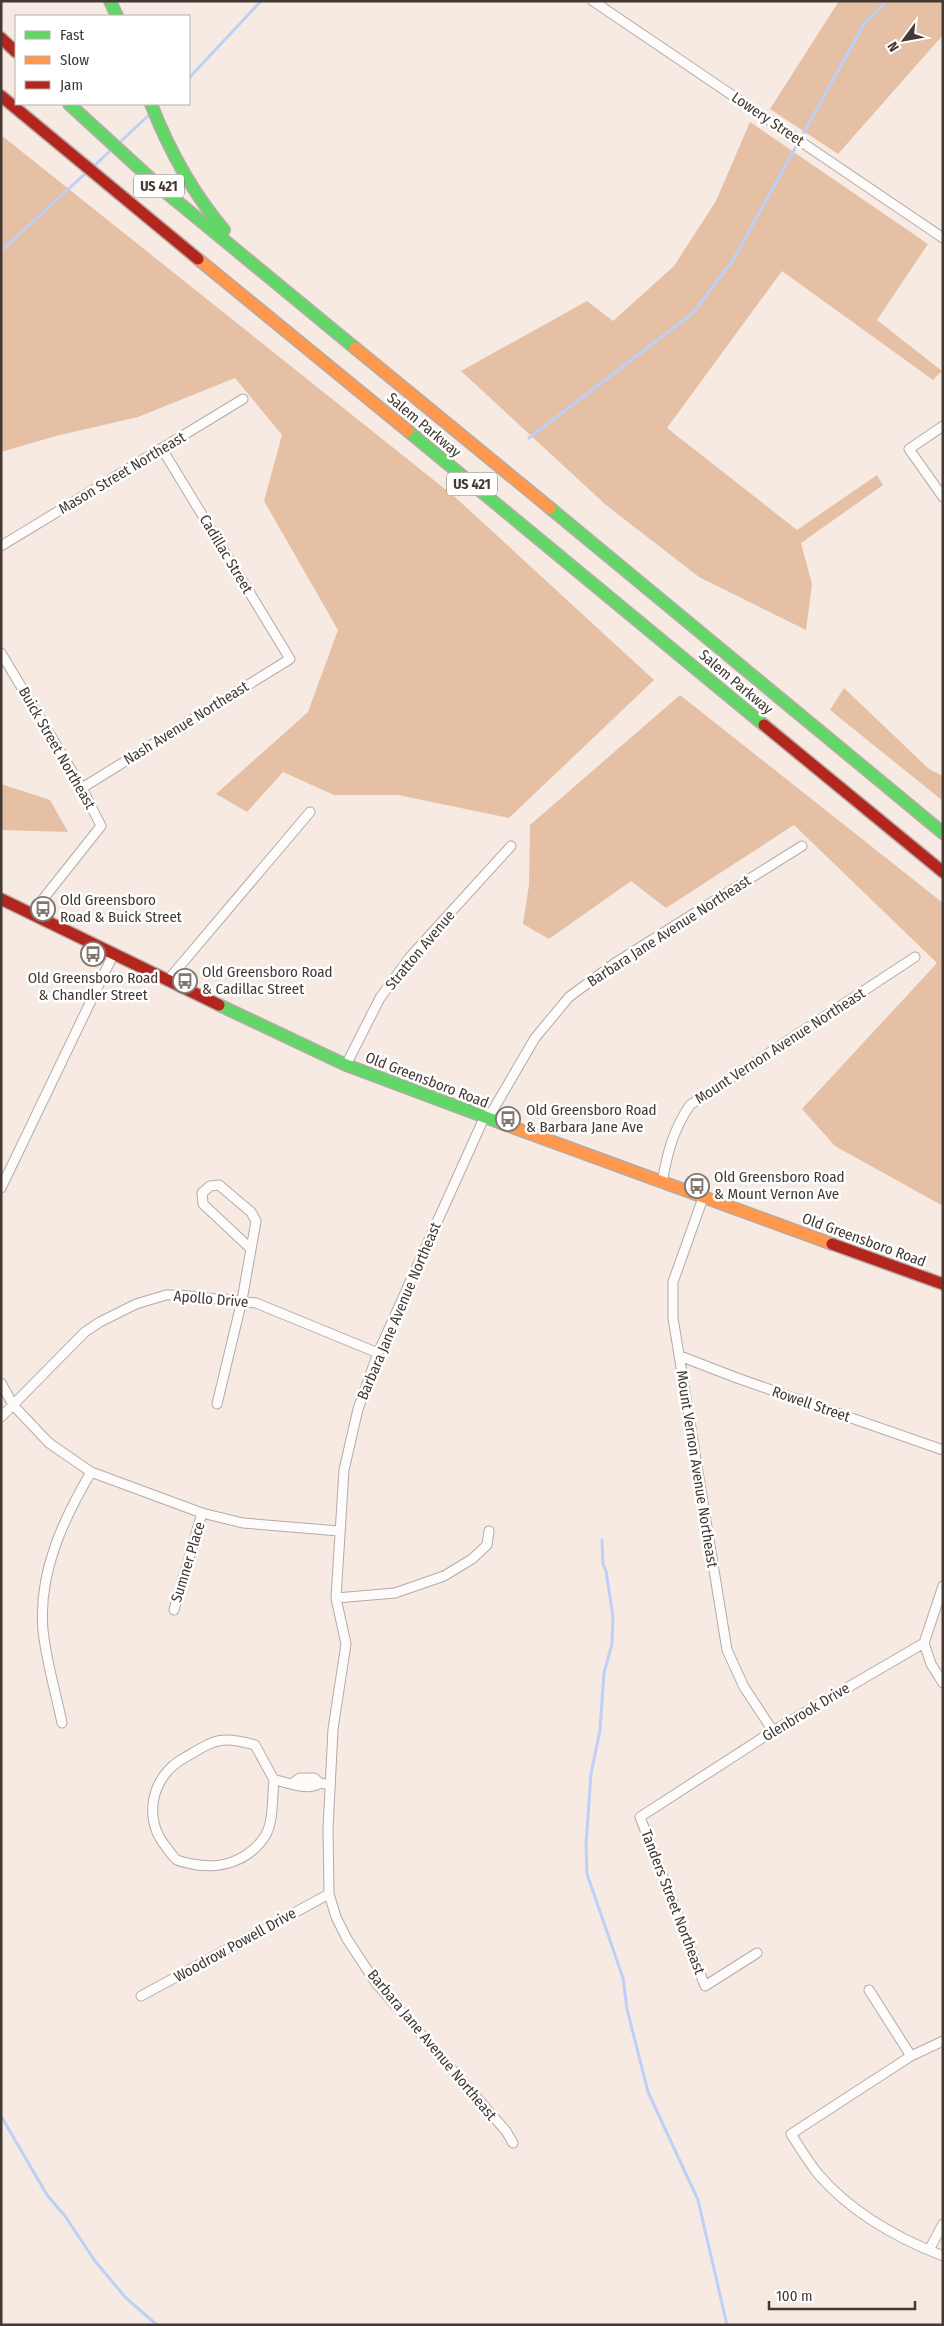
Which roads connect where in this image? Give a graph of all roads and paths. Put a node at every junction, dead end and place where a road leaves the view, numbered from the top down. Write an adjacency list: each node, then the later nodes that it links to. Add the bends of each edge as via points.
1 (110, 1): 3 (main road)
2 (593, 1): 9 (street, Lowery Street)
3 (117, 15)
4 (1, 38): 5 (main road)
5 (15, 51)
6 (1, 96): 25 (main road, Salem Parkway / US 421)
7 (70, 105): 10 (main road, Salem Parkway / US 421, via 162,189)
8 (151, 105): 10 (main road, via 198,199)
9 (943, 238)
10 (254, 262): 18 (main road, Salem Parkway / US 421)
11 (243, 399): 13 (street, Mason Street Northeast)
12 (943, 426): 14 (street, via 909,449)
13 (162, 449): 15 (street, Mason Street Northeast); 17 (street, Cadillac Street)
14 (943, 497)
15 (1, 546)
16 (1, 653): 19 (street, Buick Street Northeast)
17 (290, 659): 19 (street, Nash Avenue Northeast)
18 (886, 784): 21 (main road); 22 (main road, Salem Parkway / US 421)
19 (82, 788): 27 (street, Buick Street Northeast, via 101,826)
20 (310, 812): 30 (street)
21 (943, 820)
22 (943, 833)
23 (511, 846): 31 (street, Stratton Avenue, via 405,964 380,998)
24 (802, 846): 32 (street, Barbara Jane Avenue Northeast, via 615,963 569,997 535,1038 493,1110)
25 (943, 872)
26 (1, 899): 27 (main road, Old Greensboro Road)
27 (32, 913): 28 (main road, Old Greensboro Road)
28 (113, 956): 30 (main road, Old Greensboro Road); 34 (street)
29 (915, 958): 33 (street, Mount Vernon Avenue Northeast, via 690,1105 678,1122 669,1147)
30 (168, 980): 31 (main road, Old Greensboro Road)
31 (346, 1065): 32 (main road, Old Greensboro Road)
32 (484, 1118): 33 (main road, Old Greensboro Road); 39 (street, Barbara Jane Avenue Northeast)
33 (662, 1183): 35 (main road, Old Greensboro Road)
34 (1, 1188)
35 (703, 1198): 37 (main road, Old Greensboro Road); 40 (street, Mount Vernon Avenue Northeast, via 673,1282 673,1318)
36 (251, 1248): 36 (street, via 203,1204 202,1193 210,1186 220,1185 251,1212 256,1221); 38 (street)
37 (943, 1284)
38 (242, 1300): 39 (street, Apollo Drive); 42 (street); 43 (street, Apollo Drive, via 166,1295 136,1304 85,1332)
39 (378, 1353): 49 (street, Barbara Jane Avenue Northeast, via 358,1409 344,1470)
40 (680, 1356): 45 (street, Rowell Street); 56 (street, Mount Vernon Avenue Northeast, via 727,1650 744,1687)
41 (1, 1382): 43 (street)
42 (217, 1404)
43 (13, 1405): 44 (street, Apollo Drive); 46 (street, via 49,1443)
44 (1, 1417)
45 (943, 1450)
46 (91, 1472): 47 (street); 55 (street, via 72,1504 55,1547 44,1591 44,1630)
47 (202, 1513): 49 (street, via 243,1523); 52 (street, Sumner Place)
48 (489, 1530): 51 (street, via 487,1545 472,1559 444,1576 395,1592)
49 (339, 1531): 51 (street, Barbara Jane Avenue Northeast)
50 (943, 1586): 53 (street)
51 (336, 1598): 58 (street, Barbara Jane Avenue Northeast, via 346,1644 333,1728)
52 (174, 1610)
53 (924, 1643): 54 (street, via 931,1664); 56 (street, Glenbrook Drive)
54 (943, 1683)
55 (62, 1724)
56 (773, 1731): 59 (street, Glenbrook Drive)
57 (274, 1780): 57 (street, via 255,1745 232,1739 212,1742 179,1760 163,1775 154,1796 152,1821 161,1841 177,1860 202,1866 227,1865 250,1852 266,1835); 58 (street, via 299,1787 314,1787 320,1783)
58 (330, 1785): 60 (street, Barbara Jane Avenue Northeast)
59 (640, 1818): 61 (street, Tanders Street Northeast, via 705,1986)
60 (329, 1894): 63 (street, Woodrow Powell Drive); 66 (street, Barbara Jane Avenue Northeast, via 347,1939 376,1983)
61 (757, 1953)
62 (869, 1990): 65 (street)
63 (141, 1996)
64 (943, 2041): 65 (street)
65 (911, 2056): 68 (street, via 790,2134 819,2175 850,2204 888,2231)
66 (513, 2143)
67 (943, 2224): 68 (street)
68 (929, 2250): 69 (street)
69 (943, 2256)

